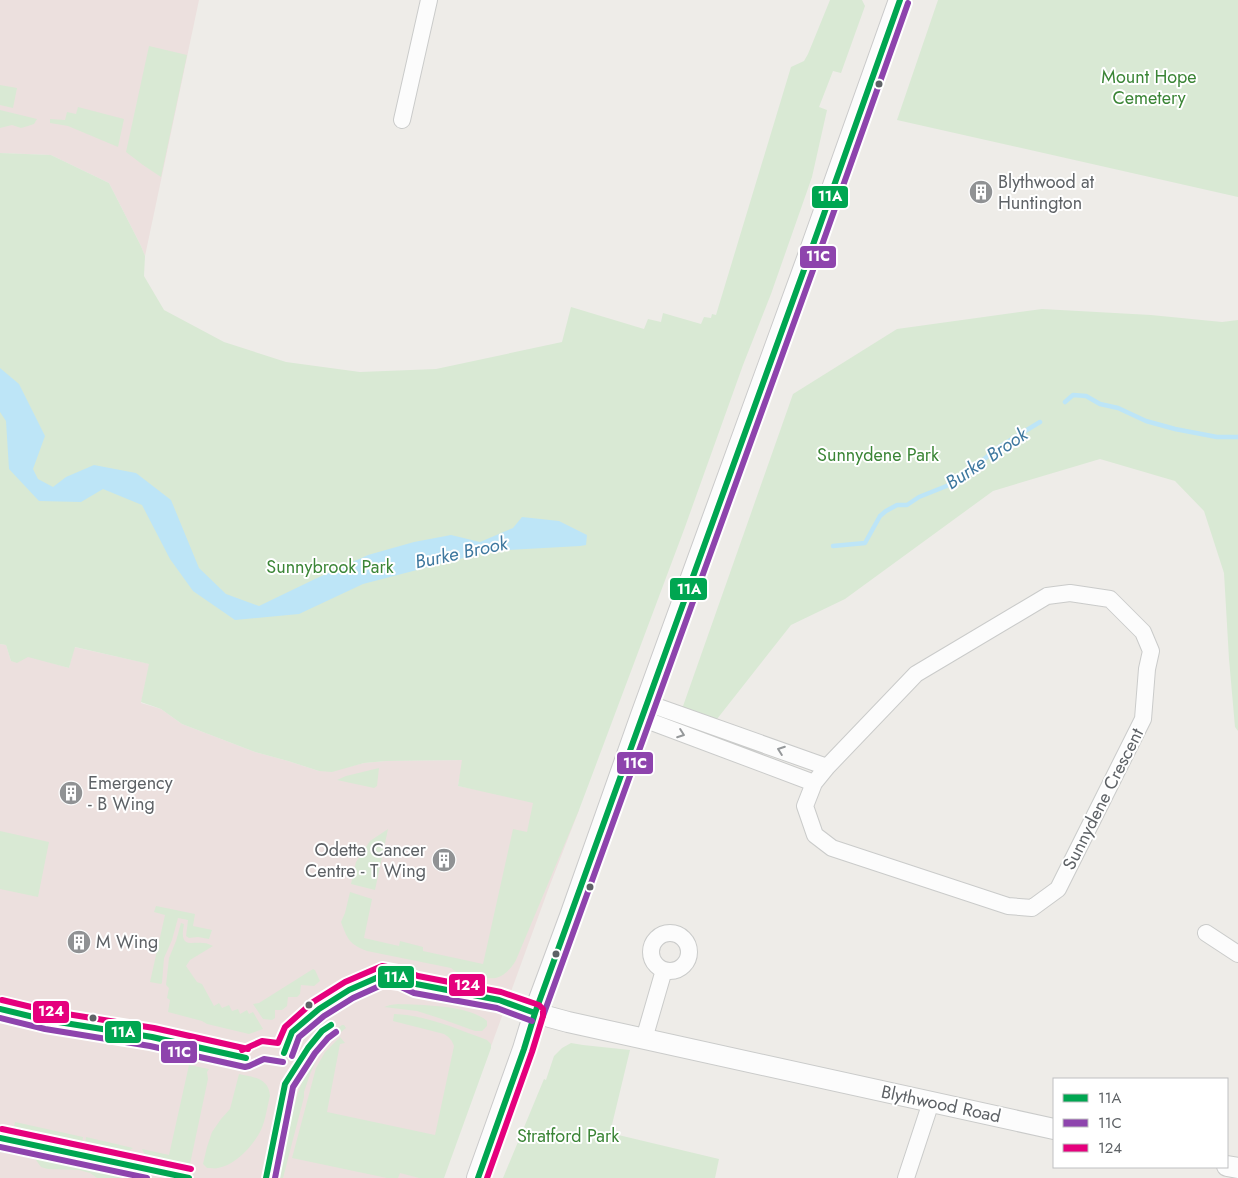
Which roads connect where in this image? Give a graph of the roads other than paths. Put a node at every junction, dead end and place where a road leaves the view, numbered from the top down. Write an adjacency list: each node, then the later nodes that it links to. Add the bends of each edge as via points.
1 (429, 0): 3 (street)
2 (900, 0): 4 (main road)
3 (402, 120)
4 (644, 711): 5 (street); 6 (street, one-way to 6); 12 (main road)
5 (728, 731): 6 (street); 7 (street, one-way to 5)
6 (721, 748): 8 (street)
7 (827, 767): 8 (street, Sunnydene Crescent); 8 (street, Sunnydene Crescent, via 916,674 1047,596 1070,594 1110,599 1143,632 1151,651 1144,719 1058,889 1032,908 1008,906 832,848 815,835 805,806)
8 (814, 783)
9 (1206, 934): 10 (street)
10 (1238, 954)
11 (664, 970): 13 (street)
12 (535, 1013): 13 (street, Blythwood Road); 16 (main road)
13 (644, 1039): 14 (street, Blythwood Road)
14 (931, 1102): 15 (street, Blythwood Road); 17 (street)
15 (1053, 1129)
16 (478, 1178)
17 (906, 1178)

